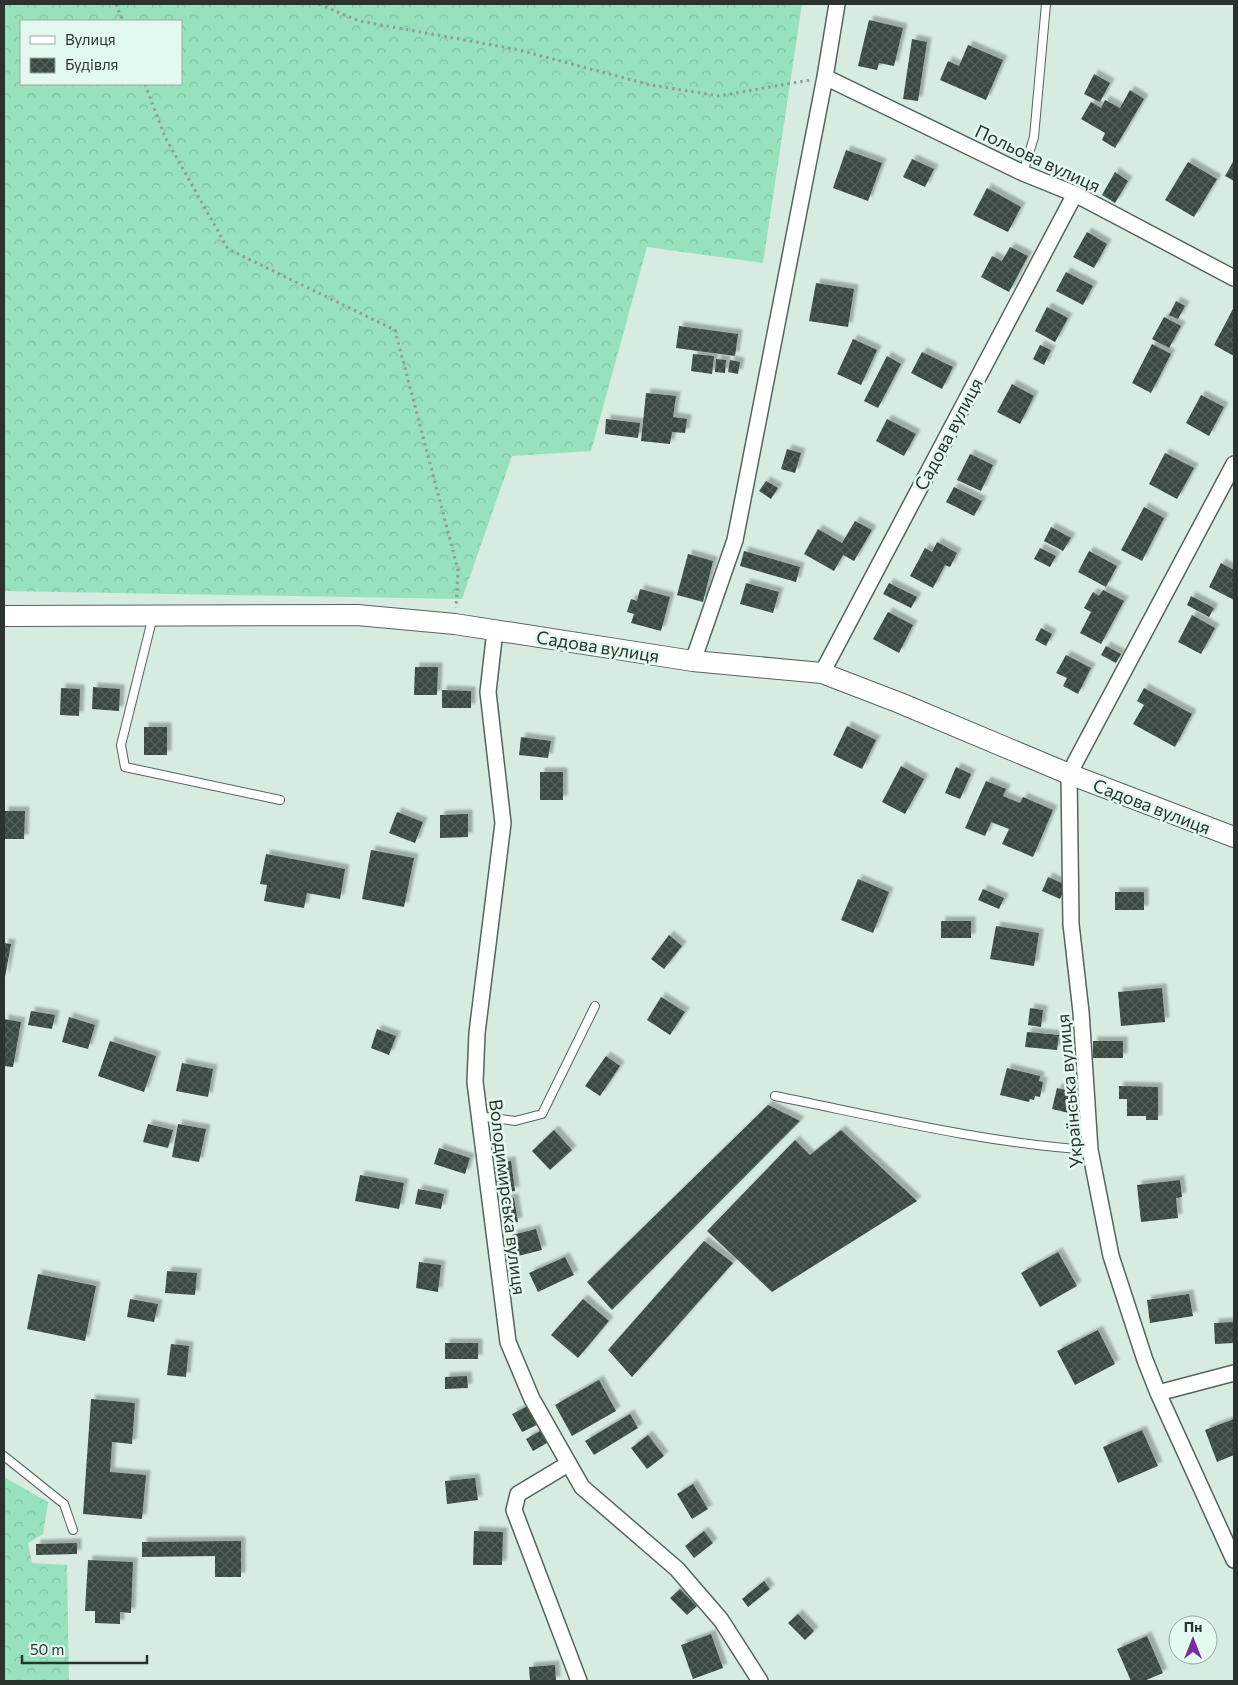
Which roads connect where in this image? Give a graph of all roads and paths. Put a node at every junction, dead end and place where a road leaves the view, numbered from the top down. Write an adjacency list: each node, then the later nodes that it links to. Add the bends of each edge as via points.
1 (116, 4): 5 (path)
2 (319, 4): 6 (path, via 359,21 515,49 651,85 719,96)
3 (837, 4): 6 (street)
4 (1046, 4): 8 (lane, via 1034,137)
5 (122, 20)
6 (825, 77): 8 (street, Польова вулиця); 16 (street, via 735,540)
7 (145, 85): 14 (path, via 165,137 228,249 395,330 458,570)
8 (1022, 173): 9 (street, Польова вулиця)
9 (1075, 194): 10 (street, Польова вулиця); 17 (street, Садова вулиця)
10 (1234, 278)
11 (1234, 464): 18 (street, Садова вулиця)
12 (4, 616): 13 (street, Садова вулиця)
13 (153, 616): 14 (street, Садова вулиця, via 358,615); 19 (lane, via 121,745 126,767)
14 (455, 624): 15 (street, Садова вулиця)
15 (494, 630): 16 (street, Садова вулиця); 23 (street, Володимирська вулиця, via 488,692 503,823 477,1033 475,1082)
16 (693, 661): 17 (street, Садова вулиця)
17 (822, 673): 18 (street, Садова вулиця)
18 (1069, 774): 20 (street, Садова вулиця); 24 (street, Українська вулиця, via 1072,924)
19 (280, 800)
20 (1234, 837)
21 (595, 1006): 23 (lane, via 542,1114 515,1121)
22 (775, 1096): 24 (lane, via 966,1134)
23 (478, 1116): 28 (street, Володимирська вулиця, via 508,1342 532,1400)
24 (1090, 1150): 26 (street, Українська вулиця, via 1111,1256)
25 (1234, 1373): 26 (street)
26 (1158, 1393): 30 (street, Українська вулиця)
27 (4, 1456): 29 (lane, via 64,1504)
28 (568, 1464): 31 (street, via 518,1494 514,1510); 32 (street, Володимирська вулиця, via 582,1487 677,1569 721,1620)
29 (73, 1530)
30 (1234, 1560)
31 (579, 1681)
32 (760, 1681)

